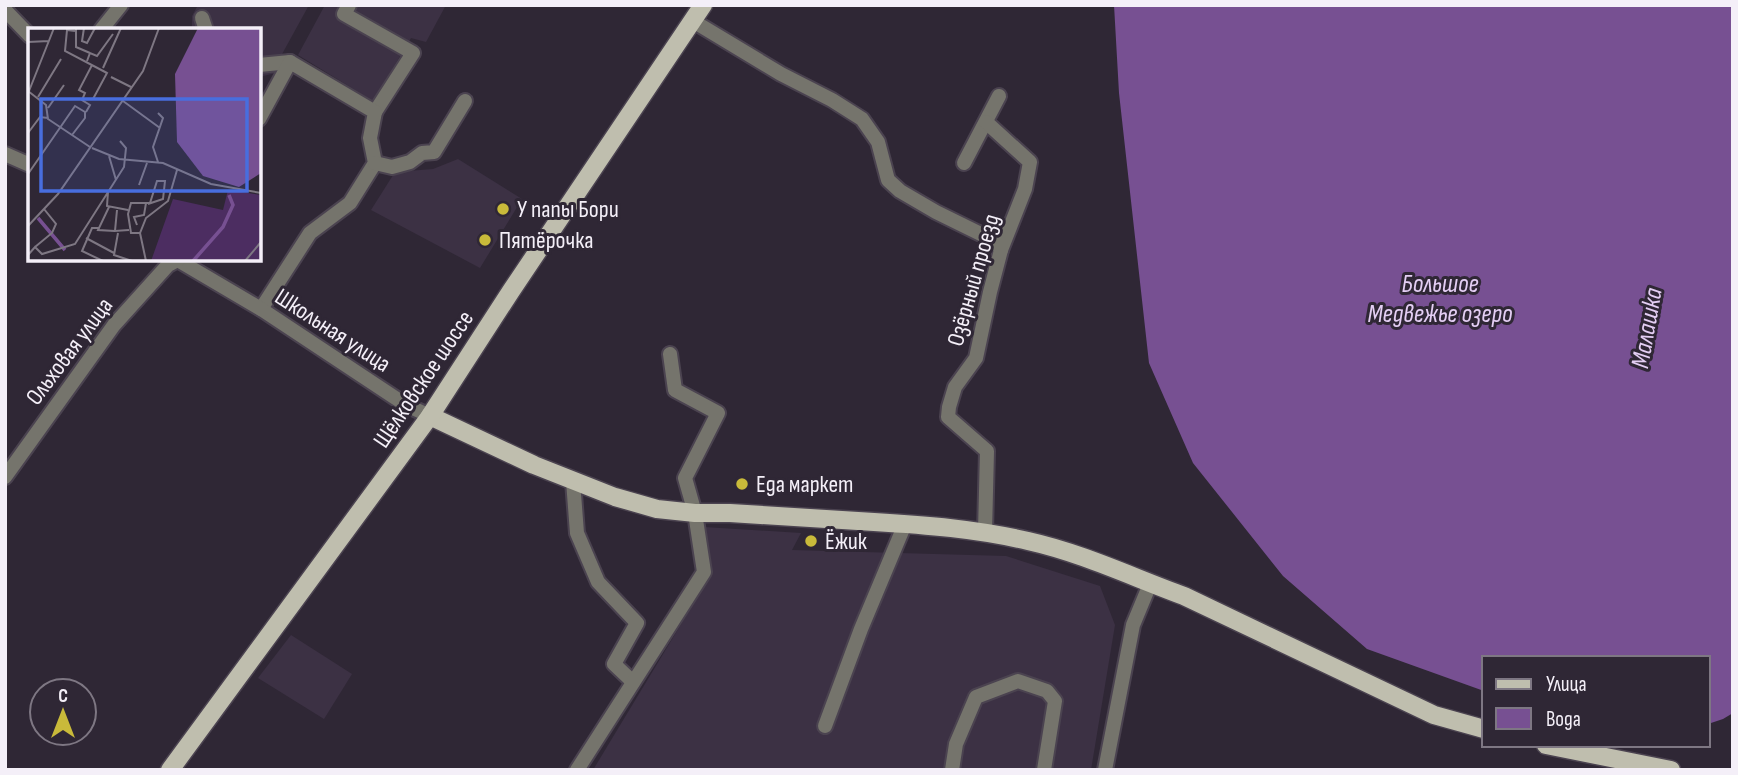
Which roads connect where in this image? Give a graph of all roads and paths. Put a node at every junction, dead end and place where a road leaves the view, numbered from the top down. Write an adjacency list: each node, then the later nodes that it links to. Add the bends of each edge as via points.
1 (121, 5): 6 (street)
2 (349, 5): 12 (street, via 344,14 413,53)
3 (703, 5): 5 (main road, Щёлковское шоссе)
4 (5, 10): 7 (street)
5 (693, 20): 19 (street, via 862,119 878,142 888,180 894,186 997,242); 24 (main road, Щёлковское шоссе)
6 (103, 28)
7 (28, 34)
8 (290, 62): 9 (street); 12 (street); 13 (street)
9 (261, 65)
10 (999, 96): 14 (street)
11 (465, 101): 17 (street, via 434,152 392,167)
12 (375, 112): 17 (street, via 370,138)
13 (261, 115)
14 (986, 122): 18 (street); 19 (street, Озёрный проезд, via 1030,162 1026,189)
15 (5, 154): 16 (street)
16 (28, 163)
17 (375, 163): 22 (street, via 350,203 310,233)
18 (964, 163)
19 (1001, 250): 29 (street, Озёрный проезд, via 976,358 955,387 948,407 948,417 987,451)
20 (176, 261): 25 (street, Ольховая улица, via 114,325)
21 (180, 261): 22 (street, Школьная улица)
22 (261, 309): 24 (street, Школьная улица)
23 (670, 354): 27 (street, via 675,390 718,413 685,478)
24 (430, 416): 26 (main road); 35 (main road, Щёлковское шоссе)
25 (5, 477)
26 (573, 481): 27 (main road, via 657,509); 31 (street, via 577,533 598,582 637,623 614,663)
27 (695, 513): 28 (main road); 31 (street, via 704,572)
28 (905, 524): 29 (main road); 32 (street)
29 (985, 531): 30 (main road, via 1092,559)
30 (1150, 584): 33 (main road, via 1434,715); 39 (street, via 1133,625)
31 (633, 682): 36 (street)
32 (825, 726)
33 (1482, 728)
34 (1556, 747): 40 (main road)
35 (170, 770)
36 (577, 770)
37 (952, 770): 38 (street, via 956,744 976,697 1018,681 1047,691 1055,701)
38 (1044, 770)
39 (1105, 770)
40 (1671, 770)

